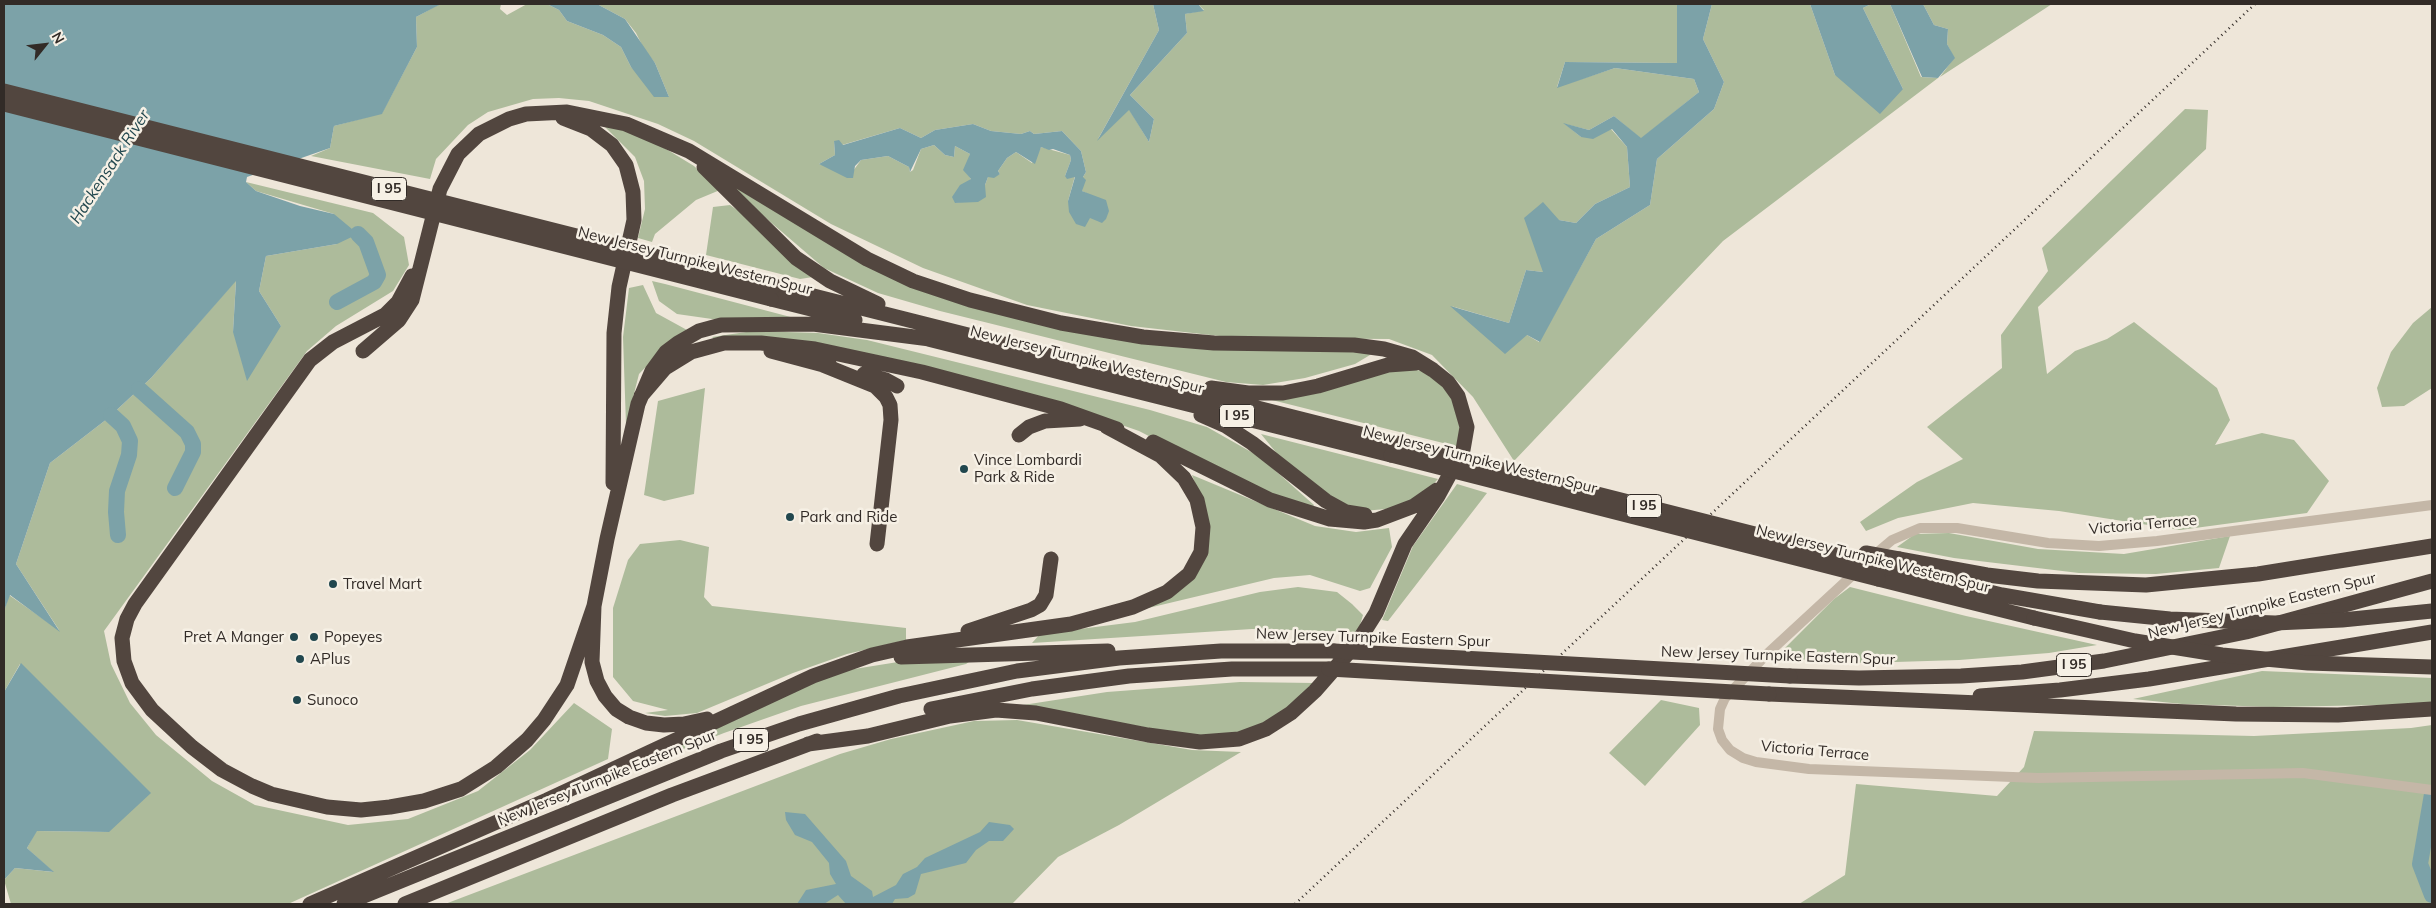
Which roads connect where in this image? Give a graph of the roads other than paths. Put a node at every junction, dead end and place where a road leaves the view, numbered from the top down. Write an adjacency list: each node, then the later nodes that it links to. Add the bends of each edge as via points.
1 (4, 91): 6 (highway, New Jersey Turnpike Western Spur / I 95, bridge)
2 (4, 104): 6 (highway, New Jersey Turnpike Western Spur / I 95, bridge)
3 (545, 114): 4 (highway, via 567,112 600,117); 5 (highway, via 526,114 501,122 486,129 465,147 444,180); 24 (highway, via 583,124 605,139 626,165 634,192 632,229 619,287 614,333 614,468)
4 (666, 141): 7 (highway, via 706,169 783,247 820,275 865,300 923,316); 12 (highway, via 698,155 867,260 914,281 970,300 1036,318 1123,334 1214,343 1365,346 1403,354)
5 (427, 234): 10 (highway, via 417,285 409,306 395,324); 30 (highway, via 412,276 398,302 379,319 333,342 310,360 135,604 122,638 129,677 152,710 192,747 242,782 271,794 327,808 390,808 461,788 496,767 527,740 567,685)
6 (773, 292): 7 (highway, New Jersey Turnpike Western Spur / I 95); 8 (highway, New Jersey Turnpike Western Spur / I 95)
7 (974, 337): 14 (highway, New Jersey Turnpike Western Spur / I 95)
8 (930, 339): 13 (highway, New Jersey Turnpike Western Spur / I 95); 16 (highway, via 813,324 748,323 713,327 692,334 666,352)
9 (746, 342): 11 (highway); 16 (highway, via 714,345 684,355 665,368); 17 (highway, via 801,347 900,367 1061,409)
10 (363, 352)
11 (823, 365): 15 (highway, via 882,378); 25 (highway, via 875,386 890,405)
12 (1425, 365): 14 (highway, via 1396,363 1306,389 1272,394); 21 (highway, via 1453,388 1466,419 1465,444)
13 (1084, 378): 20 (highway, New Jersey Turnpike Western Spur / I 95); 23 (highway, via 1123,395 1218,422 1252,443 1339,509 1362,515)
14 (1134, 378): 20 (highway, New Jersey Turnpike Western Spur / I 95)
15 (897, 386)
16 (641, 396): 24 (highway)
17 (1089, 420): 18 (highway); 19 (highway, via 1050,420 1029,427)
18 (1107, 427): 23 (highway, via 1148,441 1297,510 1348,522 1372,522); 33 (highway, via 1161,456 1184,478 1193,493 1200,509 1203,536 1201,552 1188,574 1173,588 1153,599 1080,622)
19 (1019, 436)
20 (1395, 450): 28 (highway, New Jersey Turnpike Western Spur / I 95, bridge); 28 (highway, New Jersey Turnpike Western Spur / I 95, bridge, via 1758,535 1801,538)
21 (1450, 477): 23 (highway, via 1421,502); 40 (highway, via 1405,544 1376,613 1357,642 1300,706 1257,733 1231,740 1187,741 1036,713 996,710 950,716 868,736)
22 (2432, 506): 41 (street, Victoria Terrace, via 2099,546 2048,543 1939,527 1913,530 1881,549 1766,655 1730,692 1718,717 1720,735 1730,750 1743,758 1773,766 2038,778 2303,773)
23 (1391, 516)
24 (608, 539): 30 (highway)
25 (877, 544)
26 (2432, 546): 28 (highway, via 2189,582 2122,585)
27 (1051, 559): 33 (highway, via 1046,595 1038,607)
28 (1889, 569): 31 (highway, New Jersey Turnpike Western Spur / I 95, bridge, via 2002,595 2170,620 2275,623); 36 (highway, New Jersey Turnpike Western Spur / I 95, bridge, via 2034,618 2135,641 2222,655 2308,663)
29 (2432, 579): 34 (highway, New Jersey Turnpike Eastern Spur / I 95, bridge, via 2227,636 2104,661 1961,676 1790,676 1334,652 1248,650)
30 (594, 606): 37 (highway, via 594,672 605,696 629,718 655,725 684,724)
31 (2432, 611)
32 (2432, 632): 38 (highway, via 2129,682)
33 (923, 644): 35 (highway, via 872,655)
34 (1180, 653): 35 (highway, via 1093,650 941,654); 43 (highway, New Jersey Turnpike Eastern Spur / I 95, via 998,674 818,718 704,757)
35 (839, 667): 37 (highway)
36 (2432, 667)
37 (758, 700): 42 (highway, via 547,800)
38 (1919, 702): 39 (highway, I 95, via 2265,715); 40 (highway, I 95, bridge, via 1329,669 1198,670 1080,681 930,710)
39 (2432, 710)
40 (808, 744): 44 (highway, I 95, via 678,793)
41 (2432, 790)
42 (310, 904)
43 (344, 904)
44 (406, 904)

